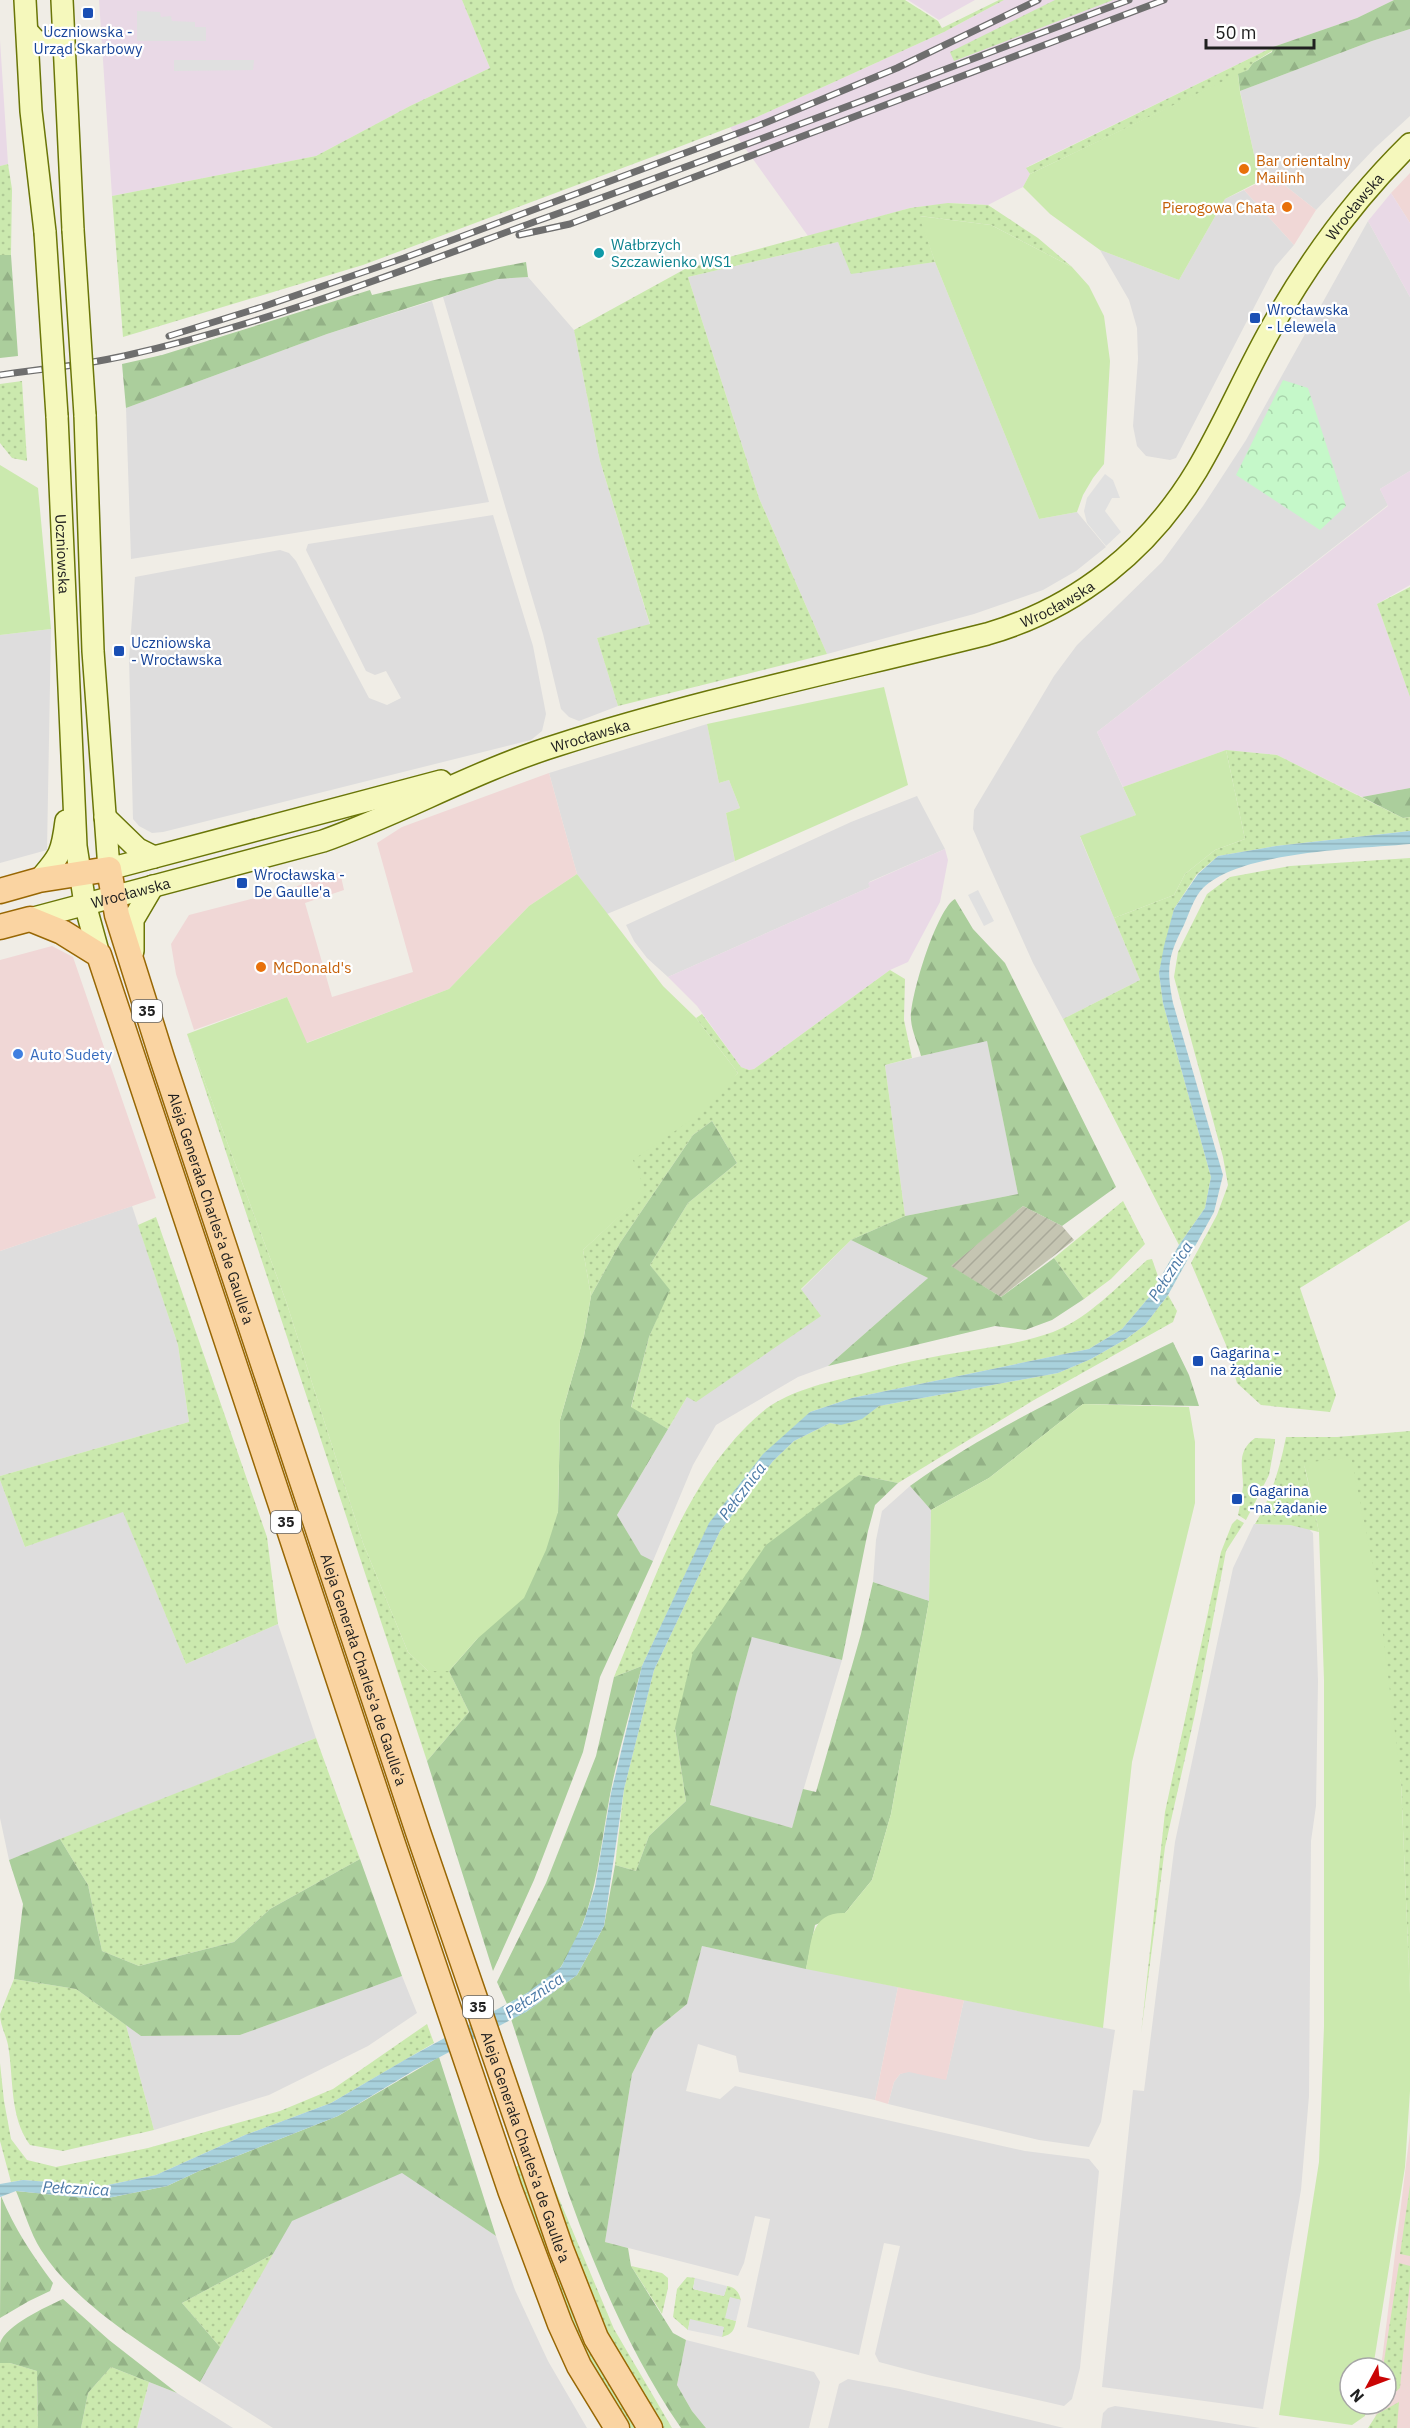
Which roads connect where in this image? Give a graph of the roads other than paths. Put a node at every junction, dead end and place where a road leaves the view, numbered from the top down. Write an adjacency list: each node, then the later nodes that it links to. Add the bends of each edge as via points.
1 (25, 0): 3 (main road, Uczniowska)
2 (62, 0): 4 (main road, Uczniowska)
3 (27, 31): 4 (main road, via 37,42 56,42); 7 (main road, Uczniowska, bridge, via 57,416)
4 (64, 37): 8 (main road, Uczniowska, bridge, via 85,415 93,651)
5 (1410, 144): 6 (main road, Wrocławska, via 1351,207 1310,265 1173,506 1139,545 1076,597 1006,628 722,699 558,745)
6 (495, 768): 9 (main road, Wrocławska); 13 (main road, Wrocławska, via 360,828)
7 (73, 791): 11 (main road, Uczniowska); 12 (main road, via 63,848)
8 (105, 818): 9 (main road, via 138,849); 10 (main road, Uczniowska)
9 (154, 857): 10 (main road, Wrocławska)
10 (109, 869): 11 (main road, Wrocławska); 15 (main road, 35)
11 (80, 874): 12 (main road, Wrocławska); 16 (main road, Uczniowska)
12 (39, 880): 14 (main road, Wrocławska)
13 (153, 886): 15 (main road, Wrocławska); 20 (main road, via 131,926)
14 (0, 891)
15 (113, 897): 16 (main road, Wrocławska); 20 (main road, Aleja Generała Charles'a de Gaulle'a / 35)
16 (85, 904): 17 (main road, Wrocławska); 19 (main road, Aleja Generała Charles'a de Gaulle'a / 35)
17 (30, 919): 18 (main road, Wrocławska); 19 (main road, via 62,932)
18 (0, 927)
19 (99, 955): 22 (main road, Aleja Generała Charles'a de Gaulle'a / 35)
20 (135, 972): 21 (main road, Aleja Generała Charles'a de Gaulle'a / 35)
21 (207, 1191): 22 (main road); 24 (main road, Aleja Generała Charles'a de Gaulle'a / 35, via 418,1832 561,2249 596,2338)
22 (180, 1199): 23 (main road, Aleja Generała Charles'a de Gaulle'a / 35, via 510,2190 560,2324 579,2366)
23 (616, 2428)
24 (650, 2428)

